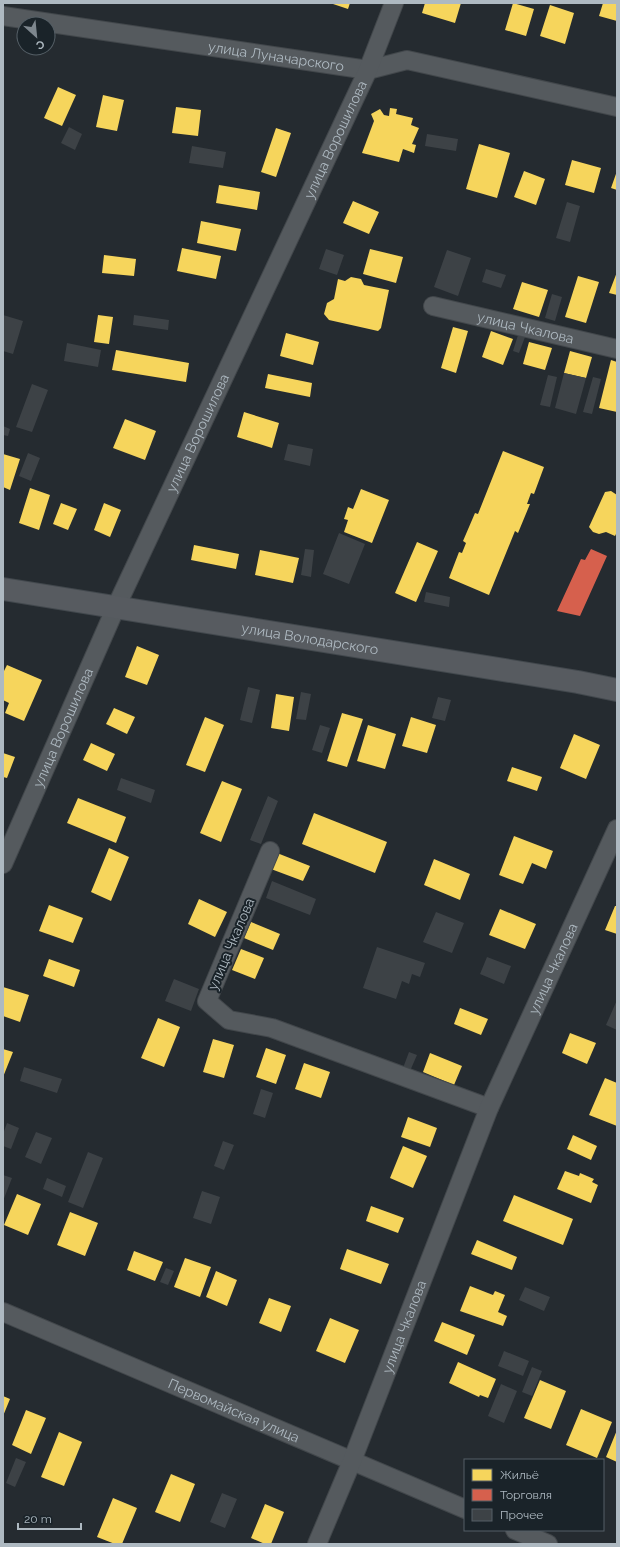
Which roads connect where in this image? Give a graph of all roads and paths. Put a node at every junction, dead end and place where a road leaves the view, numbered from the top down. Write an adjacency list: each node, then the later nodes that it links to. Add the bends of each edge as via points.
1 (394, 3): 3 (street, улица Ворошилова)
2 (3, 16): 3 (street, улица Луначарского)
3 (368, 70): 4 (street, улица Луначарского, via 407,60); 8 (street, улица Ворошилова)
4 (617, 107)
5 (434, 306): 6 (street, улица Чкалова)
6 (617, 349)
7 (3, 589): 8 (main road, улица Володарского)
8 (116, 607): 9 (main road, улица Володарского, via 570,680); 12 (street, улица Ворошилова)
9 (617, 690)
10 (617, 829): 13 (street, улица Чкалова)
11 (270, 851): 13 (street, улица Чкалова, via 207,1001 229,1020 272,1028)
12 (3, 864)
13 (489, 1108): 15 (street, улица Чкалова)
14 (3, 1312): 15 (street, Первомайская улица)
15 (352, 1461): 16 (street, Первомайская улица); 18 (street, улица Чкалова)
16 (464, 1509)
17 (517, 1531): 19 (street)
18 (317, 1544)
19 (548, 1544)

